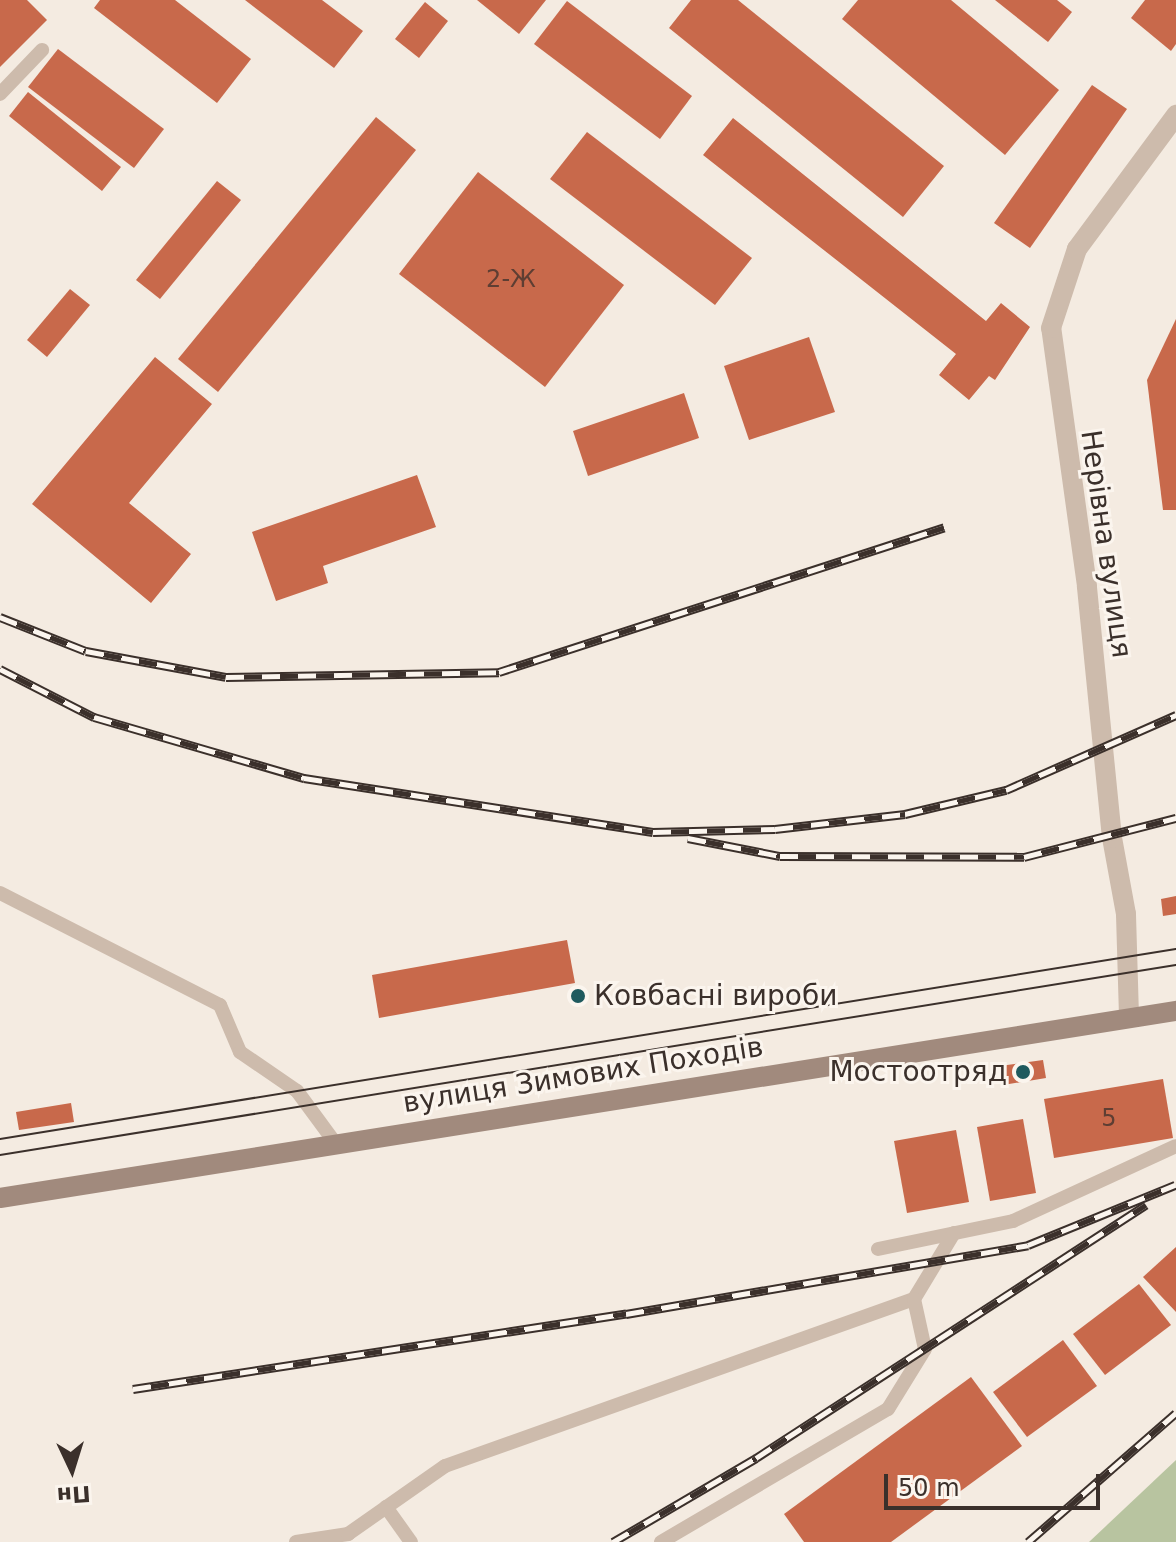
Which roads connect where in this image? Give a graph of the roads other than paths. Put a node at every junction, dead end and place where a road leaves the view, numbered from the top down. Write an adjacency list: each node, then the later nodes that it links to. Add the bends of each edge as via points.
1 (42, 50): 2 (lane)
2 (0, 94)
3 (1176, 115): 6 (street, Нерівна вулиця, via 1077,249 1051,328 1087,586 1112,838 1126,914)
4 (0, 893): 7 (lane, via 220,1005 240,1052 297,1091)
5 (1176, 1011): 6 (main road, вулиця Зимових Походів)
6 (1129, 1016): 7 (main road, вулиця Зимових Походів)
7 (336, 1144): 9 (main road, вулиця Зимових Походів)
8 (1176, 1146): 10 (lane, via 1013,1221)
9 (0, 1198)
10 (954, 1233): 11 (lane); 12 (lane)
11 (878, 1249)
12 (914, 1299): 13 (lane, via 445,1466); 16 (lane, via 925,1349 888,1409)
13 (386, 1507): 14 (lane, via 348,1534); 15 (lane)
14 (296, 1542)
15 (411, 1542)
16 (661, 1542)

